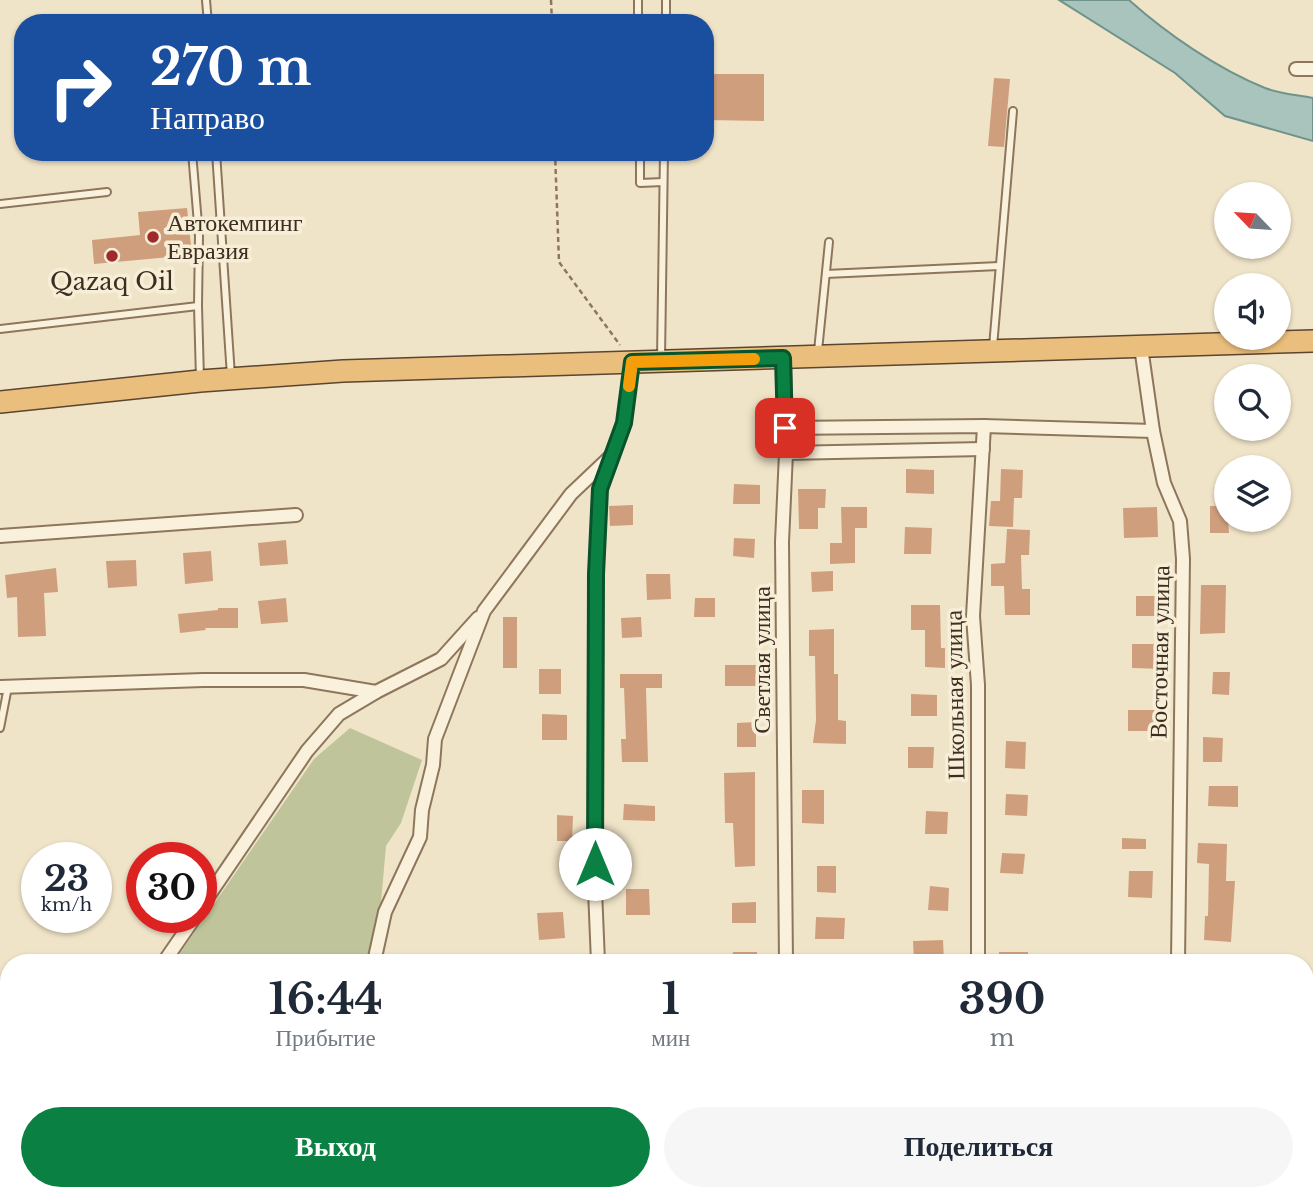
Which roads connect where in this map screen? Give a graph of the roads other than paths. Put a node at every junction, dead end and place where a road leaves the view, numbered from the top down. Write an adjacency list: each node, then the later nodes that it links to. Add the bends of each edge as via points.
1 (1296, 69): 2 (street)
2 (1313, 69)
3 (1013, 111): 12 (lane)
4 (193, 161): 14 (lane, via 200,236)
5 (217, 161): 23 (lane)
6 (640, 161): 8 (lane, via 640,183)
7 (664, 161): 8 (lane)
8 (663, 182): 21 (lane)
9 (107, 192): 10 (lane)
10 (0, 204)
11 (829, 242): 13 (lane)
12 (999, 267): 13 (lane); 18 (lane)
13 (826, 274): 19 (lane)
14 (198, 306): 15 (lane); 24 (lane)
15 (0, 329)
16 (1313, 341): 17 (highway)
17 (1142, 347): 18 (highway); 28 (street, Восточная улица)
18 (992, 352): 19 (highway)
19 (817, 357): 20 (highway)
20 (783, 358): 21 (highway); 27 (street, Светлая улица)
21 (661, 361): 22 (highway)
22 (632, 362): 23 (highway); 31 (street, via 624,423)
23 (231, 378): 24 (highway)
24 (201, 380): 25 (highway)
25 (0, 402)
26 (984, 426): 27 (street); 28 (street); 29 (street, Школьная улица)
27 (785, 428): 30 (street, Светлая улица)
28 (1153, 431): 45 (street, Восточная улица, via 1164,483 1180,521 1183,559)
29 (983, 449): 30 (street); 44 (street, Школьная улица, via 973,616 978,685)
30 (786, 453): 43 (street, Светлая улица, via 782,542)
31 (613, 455): 34 (street, via 570,494); 42 (street, via 600,489 596,574)
32 (296, 515): 33 (street)
33 (0, 537)
34 (484, 611): 36 (street, via 441,659); 41 (street, via 435,739 419,837 385,912)
35 (4, 687): 36 (street, via 291,680); 37 (lane)
36 (376, 692): 38 (street, via 340,714 307,751)
37 (0, 728)
38 (217, 883)
39 (184, 933): 40 (street)
40 (170, 954)
41 (376, 954)
42 (597, 954)
43 (786, 954)
44 (978, 954)
45 (1178, 954)

